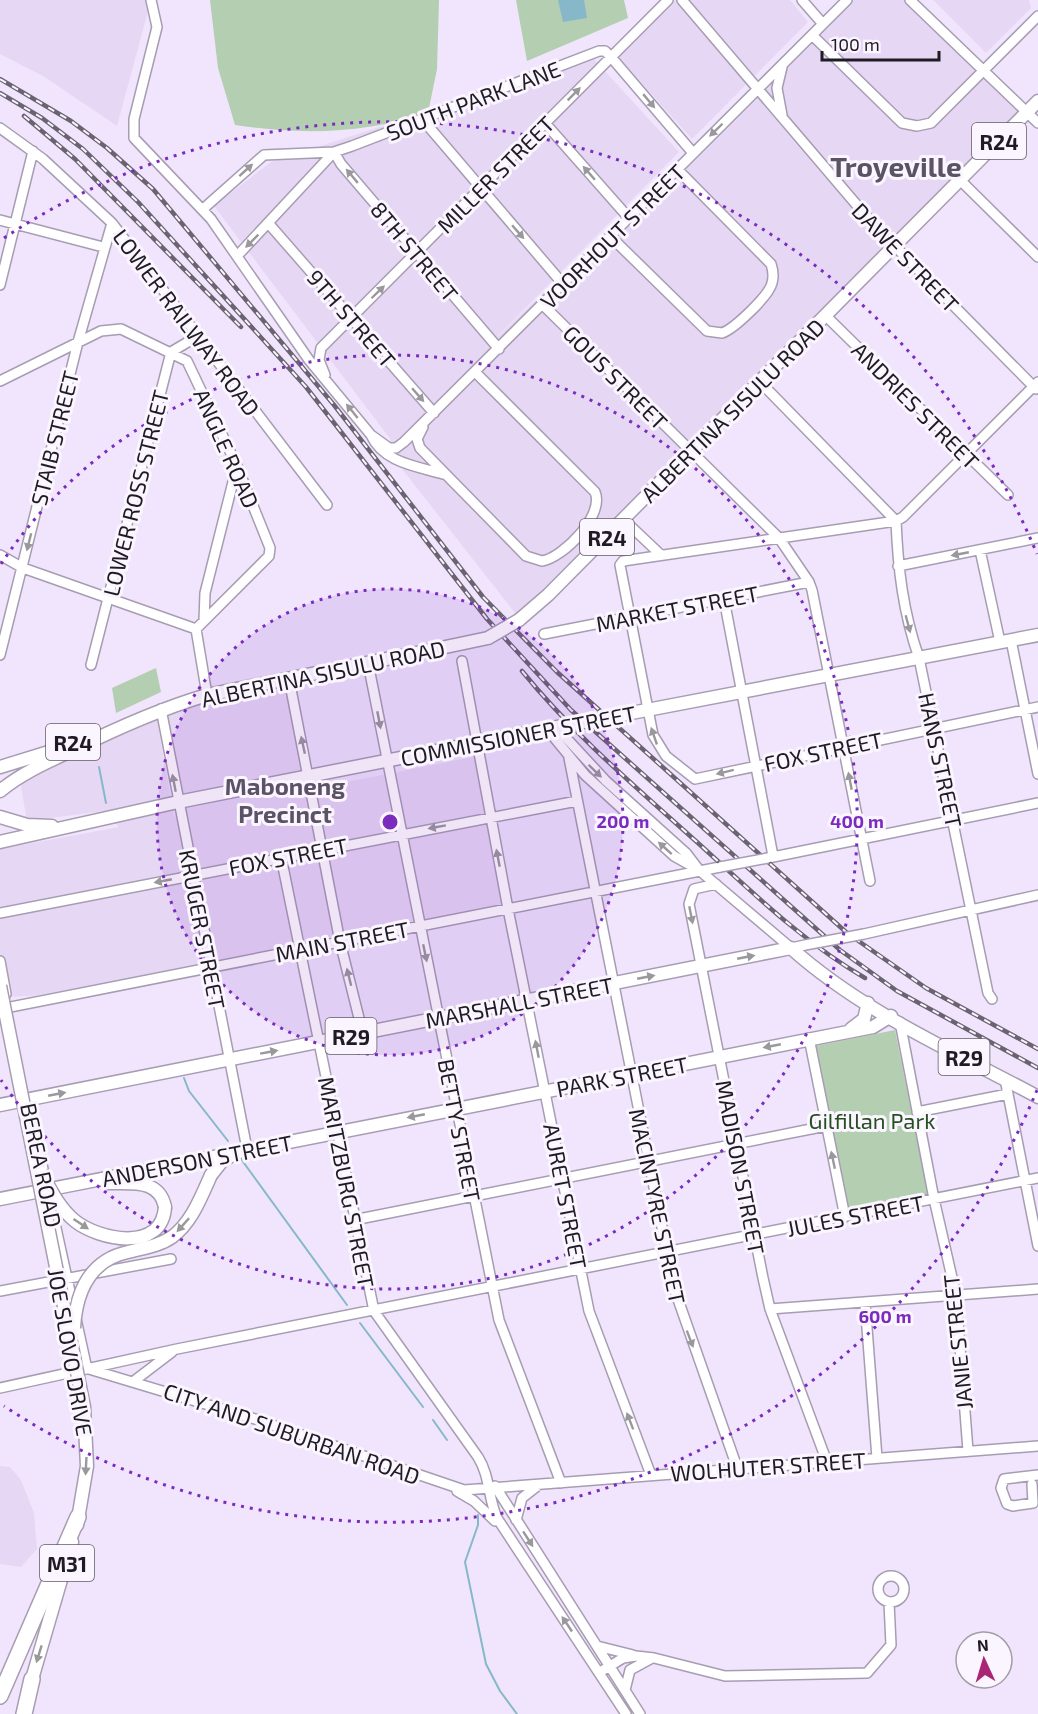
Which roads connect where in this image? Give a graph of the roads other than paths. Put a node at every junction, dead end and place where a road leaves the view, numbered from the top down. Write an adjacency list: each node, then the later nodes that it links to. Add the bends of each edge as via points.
1 (151, 0): 27 (street, via 157,27 133,133 137,143)
2 (668, 0): 10 (street, MILLER STREET)
3 (682, 0): 13 (street, DAWE STREET)
4 (802, 0): 8 (street)
5 (847, 0): 8 (street, VOORHOUT STREET)
6 (910, 0): 12 (street)
7 (1038, 16): 12 (street)
8 (823, 24): 9 (street, VOORHOUT STREET)
9 (812, 35): 11 (street, VOORHOUT STREET); 12 (street, via 909,125 931,123)
10 (611, 57): 16 (street, SOUTH PARK LANE, via 605,51 593,53); 18 (street, MILLER STREET, one-way to 10); 23 (street, one-way to 23)
11 (784, 62): 13 (street, VOORHOUT STREET); 17 (street, via 777,88)
12 (984, 73): 15 (street)
13 (758, 89): 17 (street, DAWE STREET); 23 (street, VOORHOUT STREET, one-way to 23)
14 (1038, 101): 15 (main road, ALBERTINA SISULU ROAD / R24)
15 (1027, 112): 19 (street); 25 (main road, ALBERTINA SISULU ROAD / R24)
16 (423, 120): 22 (street, SOUTH PARK LANE); 26 (street)
17 (785, 122): 34 (street, DAWE STREET)
18 (545, 123): 26 (street, MILLER STREET); 28 (street, one-way to 18)
19 (1038, 123)
20 (0, 128): 21 (street, LOWER RAILWAY ROAD)
21 (33, 151): 30 (street, LOWER RAILWAY ROAD); 31 (street)
22 (334, 152): 27 (street, one-way to 22, via 264,155); 32 (street); 36 (street, 8TH STREET, one-way to 22)
23 (693, 153): 24 (street, VOORHOUT STREET)
24 (678, 170): 28 (street, VOORHOUT STREET); 33 (street, via 769,260 773,275 769,290 758,302 730,329 707,331)
25 (960, 180): 34 (main road, ALBERTINA SISULU ROAD / R24); 38 (street)
26 (480, 188): 36 (street, MILLER STREET); 39 (street, one-way to 39)
27 (203, 209): 37 (street)
28 (628, 217): 33 (street, VOORHOUT STREET)
29 (0, 220): 31 (street)
30 (112, 223): 35 (street, STAIB STREET); 44 (street, LOWER RAILWAY ROAD)
31 (16, 224): 35 (street); 40 (street)
32 (269, 224): 37 (street, one-way to 37); 43 (street, 9TH STREET)
33 (610, 236): 39 (street, VOORHOUT STREET)
34 (894, 246): 42 (main road, ALBERTINA SISULU ROAD / R24); 53 (street, DAWE STREET)
35 (103, 247): 45 (street, STAIB STREET)
36 (417, 254): 43 (street, MILLER STREET, one-way to 36); 47 (street, 8TH STREET)
37 (239, 257): 46 (street, via 305,347); 52 (street, via 309,360)
38 (1038, 257)
39 (563, 284): 41 (street, VOORHOUT STREET)
40 (0, 285)
41 (543, 305): 47 (street, VOORHOUT STREET); 56 (street, GOUS STREET)
42 (826, 316): 51 (main road, ALBERTINA SISULU ROAD / R24); 57 (street, ANDRIES STREET)
43 (351, 318): 46 (street, MILLER STREET); 54 (street, 9TH STREET, one-way to 54)
44 (198, 336): 48 (street); 61 (street, LOWER RAILWAY ROAD)
45 (78, 342): 48 (street, ANGLE ROAD, via 114,328); 50 (street, ANGLE ROAD); 70 (street, STAIB STREET, one-way to 70)
46 (321, 348): 52 (street, via 320,364)
47 (499, 349): 49 (street, VOORHOUT STREET)
48 (171, 352): 58 (street, ANGLE ROAD, via 190,365); 72 (street, LOWER ROSS STREET)
49 (476, 373): 54 (street, VOORHOUT STREET); 59 (street, via 588,484 597,498 592,519 560,554 542,561 526,556)
50 (0, 381)
51 (760, 382): 56 (main road, ALBERTINA SISULU ROAD / R24); 63 (street)
52 (330, 384): 55 (street, one-way to 52)
53 (1037, 387): 57 (street)
54 (431, 416): 55 (street, VOORHOUT STREET, via 396,448 388,448); 59 (street, via 419,434 418,443)
55 (371, 435): 59 (street, via 388,456)
56 (691, 451): 62 (main road, ALBERTINA SISULU ROAD / R24); 64 (street, GOUS STREET)
57 (966, 454): 60 (street, ANDRIES STREET); 63 (street)
58 (237, 466): 75 (street, via 205,593); 75 (street, ANGLE ROAD, via 270,548 269,556)
59 (443, 474)
60 (1008, 495)
61 (327, 505)
62 (624, 520): 68 (street); 83 (main road, ALBERTINA SISULU ROAD / R24, bridge, via 548,596 519,620 488,638)
63 (896, 521): 64 (street); 69 (street, HANS STREET)
64 (779, 538): 68 (street); 71 (street, GOUS STREET)
65 (1038, 538): 66 (street)
66 (980, 550): 69 (street, one-way to 69); 79 (street)
67 (0, 555): 70 (street)
68 (661, 555): 74 (street, via 621,562)
69 (898, 566): 81 (street, HANS STREET, one-way to 81, via 906,616)
70 (23, 568): 72 (street); 80 (street, STAIB STREET)
71 (809, 582): 73 (street, MARKET STREET); 85 (street)
72 (109, 597): 76 (street); 84 (street, LOWER ROSS STREET)
73 (724, 599): 74 (street, MARKET STREET); 87 (street)
74 (630, 618): 77 (street, MARKET STREET); 92 (street)
75 (204, 621): 76 (street)
76 (196, 629): 88 (street)
77 (544, 634)
78 (1038, 635): 79 (main road, COMMISSIONER STREET)
79 (1005, 641): 81 (main road, COMMISSIONER STREET); 91 (street)
80 (0, 655)
81 (919, 658): 85 (main road, COMMISSIONER STREET); 95 (street, HANS STREET)
82 (462, 661): 96 (street, AURET STREET)
83 (368, 663): 86 (main road, ALBERTINA SISULU ROAD / R24); 99 (street, BETTY STREET, one-way to 99)
84 (91, 665)
85 (828, 673): 87 (main road, COMMISSIONER STREET); 97 (street)
86 (289, 679): 88 (main road, ALBERTINA SISULU ROAD / R24); 103 (street, one-way to 86)
87 (741, 691): 92 (main road, COMMISSIONER STREET); 100 (street)
88 (207, 695): 90 (main road, ALBERTINA SISULU ROAD / R24)
89 (1038, 707): 91 (street, FOX STREET)
90 (161, 709): 93 (main road, ALBERTINA SISULU ROAD / R24); 106 (street, KRUGER STREET, one-way to 90)
91 (1025, 709): 95 (street, FOX STREET); 102 (street)
92 (647, 710): 94 (main road, COMMISSIONER STREET, bridge); 100 (street, FOX STREET, one-way to 92, via 699,779 692,777 660,750)
93 (145, 715): 101 (main road, ALBERTINA SISULU ROAD / R24, via 117,722 38,757); 104 (main road, ALBERTINA SISULU ROAD / R24, via 25,773)
94 (555, 728): 96 (main road, COMMISSIONER STREET); 98 (street); 118 (street, one-way to 118)
95 (935, 728): 97 (street, FOX STREET); 110 (street, HANS STREET)
96 (476, 744): 99 (main road, COMMISSIONER STREET); 109 (street, AURET STREET)
97 (844, 746): 100 (street, FOX STREET); 113 (street, one-way to 97)
98 (568, 758): 105 (street, MACINTYRE STREET); 118 (street, one-way to 98, via 674,856)
99 (387, 761): 103 (main road, COMMISSIONER STREET); 112 (street, BETTY STREET)
100 (755, 765): 117 (street)
101 (0, 767)
102 (1038, 774)
103 (310, 776): 106 (main road, COMMISSIONER STREET); 115 (street)
104 (0, 791)
105 (577, 801): 109 (street, FOX STREET); 122 (street, MACINTYRE STREET)
106 (178, 802): 111 (main road, COMMISSIONER STREET); 119 (street, KRUGER STREET)
107 (1038, 803): 110 (street)
108 (0, 817): 111 (main road, via 27,825)
109 (490, 818): 112 (street, FOX STREET, one-way to 112); 124 (street, AURET STREET, one-way to 109)
110 (953, 820): 113 (street); 125 (street, HANS STREET)
111 (73, 826): 114 (main road, COMMISSIONER STREET)
112 (402, 834): 115 (street, FOX STREET); 127 (street, BETTY STREET)
113 (862, 838): 117 (street); 120 (street)
114 (0, 843)
115 (322, 849): 116 (street, FOX STREET); 128 (street)
116 (280, 857): 119 (street, FOX STREET); 130 (street, MARITZBURG STREET)
117 (771, 857): 118 (street, bridge)
118 (703, 870): 121 (street); 122 (street, MAIN STREET)
119 (192, 875): 126 (street, FOX STREET, one-way to 126); 133 (street, KRUGER STREET)
120 (870, 881)
121 (717, 884): 129 (street); 132 (street, MADISON STREET, one-way to 132, via 697,887 688,899)
122 (594, 892): 124 (street, MAIN STREET); 134 (street, MACINTYRE STREET)
123 (1038, 895): 125 (street, MARSHALL STREET)
124 (508, 909): 127 (street, MAIN STREET); 137 (street, AURET STREET)
125 (971, 912): 129 (street, MARSHALL STREET, bridge); 136 (street, HANS STREET)
126 (0, 913)
127 (419, 926): 128 (street, MAIN STREET); 140 (street, BETTY STREET, one-way to 140)
128 (340, 942): 130 (street, MAIN STREET); 143 (street, one-way to 128)
129 (791, 948): 132 (main road, MARSHALL STREET / R29, one-way to 129); 138 (main road, R29)
130 (301, 950): 133 (street, MAIN STREET); 145 (street, MARITZBURG STREET)
131 (0, 961): 139 (street, BEREA ROAD)
132 (701, 966): 134 (main road, MARSHALL STREET / R29, one-way to 132); 146 (street, MADISON STREET)
133 (212, 967): 139 (street, MAIN STREET); 147 (street, KRUGER STREET)
134 (613, 983): 137 (main road, MARSHALL STREET / R29); 148 (street, MACINTYRE STREET)
135 (0, 986): 162 (main road, JOE SLOVO DRIVE / M31, bridge)
136 (992, 999)
137 (527, 1000): 140 (main road, MARSHALL STREET / R29); 150 (street, AURET STREET, one-way to 137)
138 (868, 1003): 141 (main road, R29); 142 (main road, via 864,1019)
139 (4, 1008): 153 (street, BEREA ROAD)
140 (439, 1018): 143 (main road, MARSHALL STREET / R29); 155 (street, BETTY STREET)
141 (895, 1019): 142 (main road, PARK STREET); 149 (main road, R29); 156 (street, JANIE STREET)
142 (850, 1030): 144 (main road, PARK STREET)
143 (363, 1034): 145 (main road, MARSHALL STREET / R29)
144 (809, 1038): 146 (main road, PARK STREET, one-way to 146); 158 (street)
145 (320, 1043): 147 (main road, MARSHALL STREET / R29, one-way to 145); 159 (street, MARITZBURG STREET)
146 (719, 1056): 148 (main road, PARK STREET); 160 (street, MADISON STREET)
147 (228, 1059): 153 (main road, MARSHALL STREET / R29, one-way to 147); 161 (street, KRUGER STREET)
148 (631, 1074): 150 (main road, PARK STREET); 163 (street, MACINTYRE STREET)
149 (1005, 1079): 151 (street); 152 (main road, R29)
150 (545, 1091): 155 (main road, PARK STREET); 165 (street, AURET STREET)
151 (1008, 1094): 156 (street); 166 (street)
152 (1038, 1097)
153 (28, 1100): 154 (main road, MARSHALL STREET / R29); 168 (street, BEREA ROAD)
154 (0, 1105)
155 (457, 1108): 157 (main road, PARK STREET, one-way to 157); 169 (street, BETTY STREET)
156 (917, 1112): 171 (street, JANIE STREET)
157 (393, 1121): 159 (main road, ANDERSON STREET)
158 (826, 1126): 160 (street); 172 (street, one-way to 158)
159 (337, 1131): 161 (main road, ANDERSON STREET); 173 (street, MARITZBURG STREET)
160 (736, 1146): 163 (street); 174 (street, MADISON STREET)
161 (244, 1150): 167 (main road, ANDERSON STREET); 187 (main road, one-way to 187, bridge, via 222,1161 211,1174 194,1211 179,1231 152,1246 114,1256 90,1274 76,1304)
162 (34, 1160): 167 (main road, one-way to 167, bridge, via 67,1213 96,1233 122,1239 145,1235 162,1220 165,1207 160,1194 150,1185); 187 (main road, JOE SLOVO DRIVE / M31, bridge)
163 (648, 1163): 165 (street); 176 (street, MACINTYRE STREET)
164 (1038, 1178): 166 (street, JULES STREET)
165 (563, 1180): 169 (street); 178 (street, AURET STREET)
166 (1025, 1181): 171 (street, JULES STREET); 175 (street)
167 (85, 1182): 168 (main road, ANDERSON STREET)
168 (48, 1189): 170 (main road, ANDERSON STREET); 179 (street, BEREA ROAD)
169 (473, 1198): 173 (street); 180 (street, BETTY STREET)
170 (0, 1199)
171 (934, 1199): 172 (street, JULES STREET); 183 (street, JANIE STREET)
172 (845, 1217): 174 (street, JULES STREET)
173 (354, 1220): 186 (street, MARITZBURG STREET)
174 (755, 1236): 176 (street, JULES STREET); 185 (street, MADISON STREET)
175 (1038, 1246)
176 (667, 1253): 178 (street, JULES STREET); 196 (street, MACINTYRE STREET, one-way to 196, via 680,1312)
177 (171, 1259): 179 (street)
178 (580, 1270): 180 (street, JULES STREET); 197 (street, AURET STREET, one-way to 178, via 592,1322)
179 (66, 1279): 182 (street); 189 (street, BEREA ROAD)
180 (492, 1288): 186 (street, JULES STREET); 200 (street, BETTY STREET, via 499,1320)
181 (1038, 1289): 183 (street)
182 (0, 1292)
183 (956, 1295): 184 (street); 193 (street, JANIE STREET)
184 (865, 1302): 185 (street); 194 (street)
185 (770, 1309): 195 (street, MADISON STREET)
186 (374, 1311): 188 (street, JULES STREET); 199 (street, MARITZBURG STREET, via 478,1457)
187 (73, 1343): 206 (main road, JOE SLOVO DRIVE / M31, one-way to 206, bridge, via 84,1407 87,1466)
188 (177, 1349): 189 (street, JULES STREET); 190 (street)
189 (87, 1369): 190 (street, CITY AND SUBURBAN ROAD); 191 (street, JULES STREET)
190 (134, 1381): 203 (street, CITY AND SUBURBAN ROAD)
191 (0, 1388)
192 (1038, 1446): 193 (street, WOLHUTER STREET)
193 (968, 1451): 194 (street, WOLHUTER STREET)
194 (877, 1458): 195 (street, WOLHUTER STREET)
195 (827, 1462): 196 (street, WOLHUTER STREET)
196 (738, 1470): 197 (street, WOLHUTER STREET)
197 (651, 1475): 200 (street, WOLHUTER STREET)
198 (1038, 1475): 202 (street, via 1004,1479 1001,1488 1008,1505 1033,1503)
199 (486, 1476): 204 (street, MARITZBURG STREET); 205 (street, MARITZBURG STREET)
200 (561, 1483): 201 (street, WOLHUTER STREET)
201 (541, 1485): 204 (street, WOLHUTER STREET); 207 (street, via 522,1498)
202 (1032, 1485)
203 (452, 1488): 205 (street, CITY AND SUBURBAN ROAD); 208 (street, via 481,1507)
204 (497, 1489): 205 (street, CITY AND SUBURBAN ROAD); 207 (street, MARITZBURG STREET)
205 (487, 1490): 208 (street, MARITZBURG STREET)
206 (78, 1517): 215 (main road, JOE SLOVO DRIVE / M31, one-way to 215); 217 (highway)
207 (516, 1520): 210 (street, MARITZBURG STREET, one-way to 210)
208 (505, 1532): 214 (street, MARITZBURG STREET, one-way to 208)
209 (889, 1602): 212 (street, via 891,1645 867,1673 725,1676)
210 (597, 1646): 211 (street); 213 (street, MARITZBURG STREET)
211 (636, 1656): 212 (street); 213 (street)
212 (654, 1658): 216 (street, via 630,1670)
213 (610, 1666): 214 (street); 216 (street, MARITZBURG STREET)
214 (600, 1672): 219 (street, MARITZBURG STREET)
215 (32, 1679): 218 (highway)
216 (625, 1690): 220 (street, MARITZBURG STREET)
217 (0, 1696)
218 (23, 1714)
219 (626, 1714)
220 (640, 1714)

